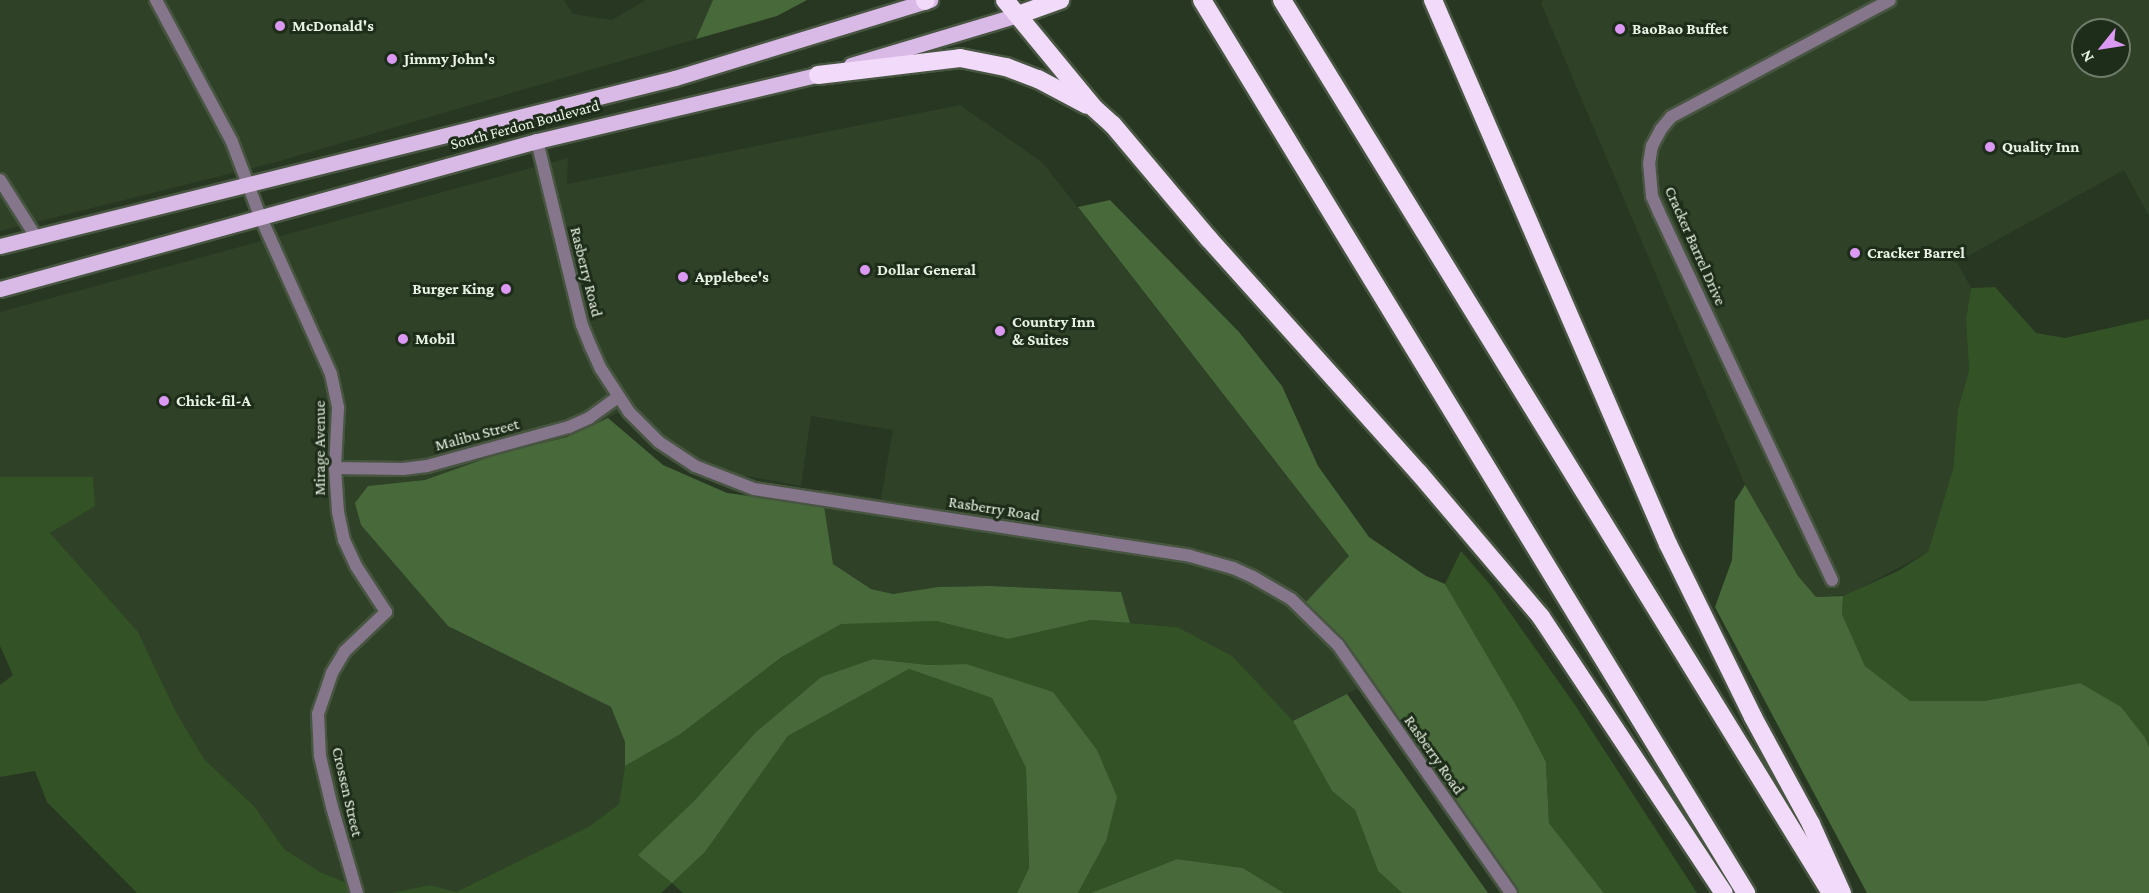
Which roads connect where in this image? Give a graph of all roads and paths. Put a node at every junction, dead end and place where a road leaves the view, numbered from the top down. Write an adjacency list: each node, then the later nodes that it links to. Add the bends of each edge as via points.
1 (156, 0): 14 (street, via 232,142)
2 (927, 0): 14 (main road, South Ferdon Boulevard, via 675,78)
3 (1005, 0): 9 (highway)
4 (1060, 0): 9 (highway, South Ferdon Boulevard)
5 (1282, 0): 27 (highway)
6 (1433, 0): 28 (highway, via 1668,544 1811,824)
7 (1890, 0): 21 (street, Cracker Barrel Drive, via 1671,117 1652,146 1649,164 1655,204)
8 (1203, 2): 26 (highway)
9 (1018, 15): 10 (main road, South Ferdon Boulevard); 11 (highway)
10 (818, 75): 11 (highway, via 960,58 1028,75); 12 (main road, South Ferdon Boulevard)
11 (1094, 108): 25 (highway, via 1113,125 1541,617)
12 (537, 141): 15 (main road, South Ferdon Boulevard); 19 (street, Rasberry Road, via 582,325)
13 (0, 180): 16 (street)
14 (249, 186): 15 (street, Mirage Avenue); 16 (main road, South Ferdon Boulevard)
15 (260, 216): 18 (main road, South Ferdon Boulevard); 20 (street, Mirage Avenue, via 334,386 338,408)
16 (36, 237): 17 (main road, South Ferdon Boulevard)
17 (0, 246)
18 (0, 289)
19 (618, 397): 20 (street, Malibu Street, via 590,418 569,427 427,466); 24 (street, Rasberry Road, via 643,428 677,455 744,486 1190,556 1233,568 1272,587 1308,613 1338,645)
20 (335, 468): 22 (street, Mirage Avenue, via 344,540)
21 (1832, 580)
22 (386, 612): 23 (street, Crossen Street, via 345,651 332,673 318,714 320,756)
23 (357, 893)
24 (1511, 893)
25 (1724, 893)
26 (1746, 893)
27 (1831, 893)
28 (1842, 893)

